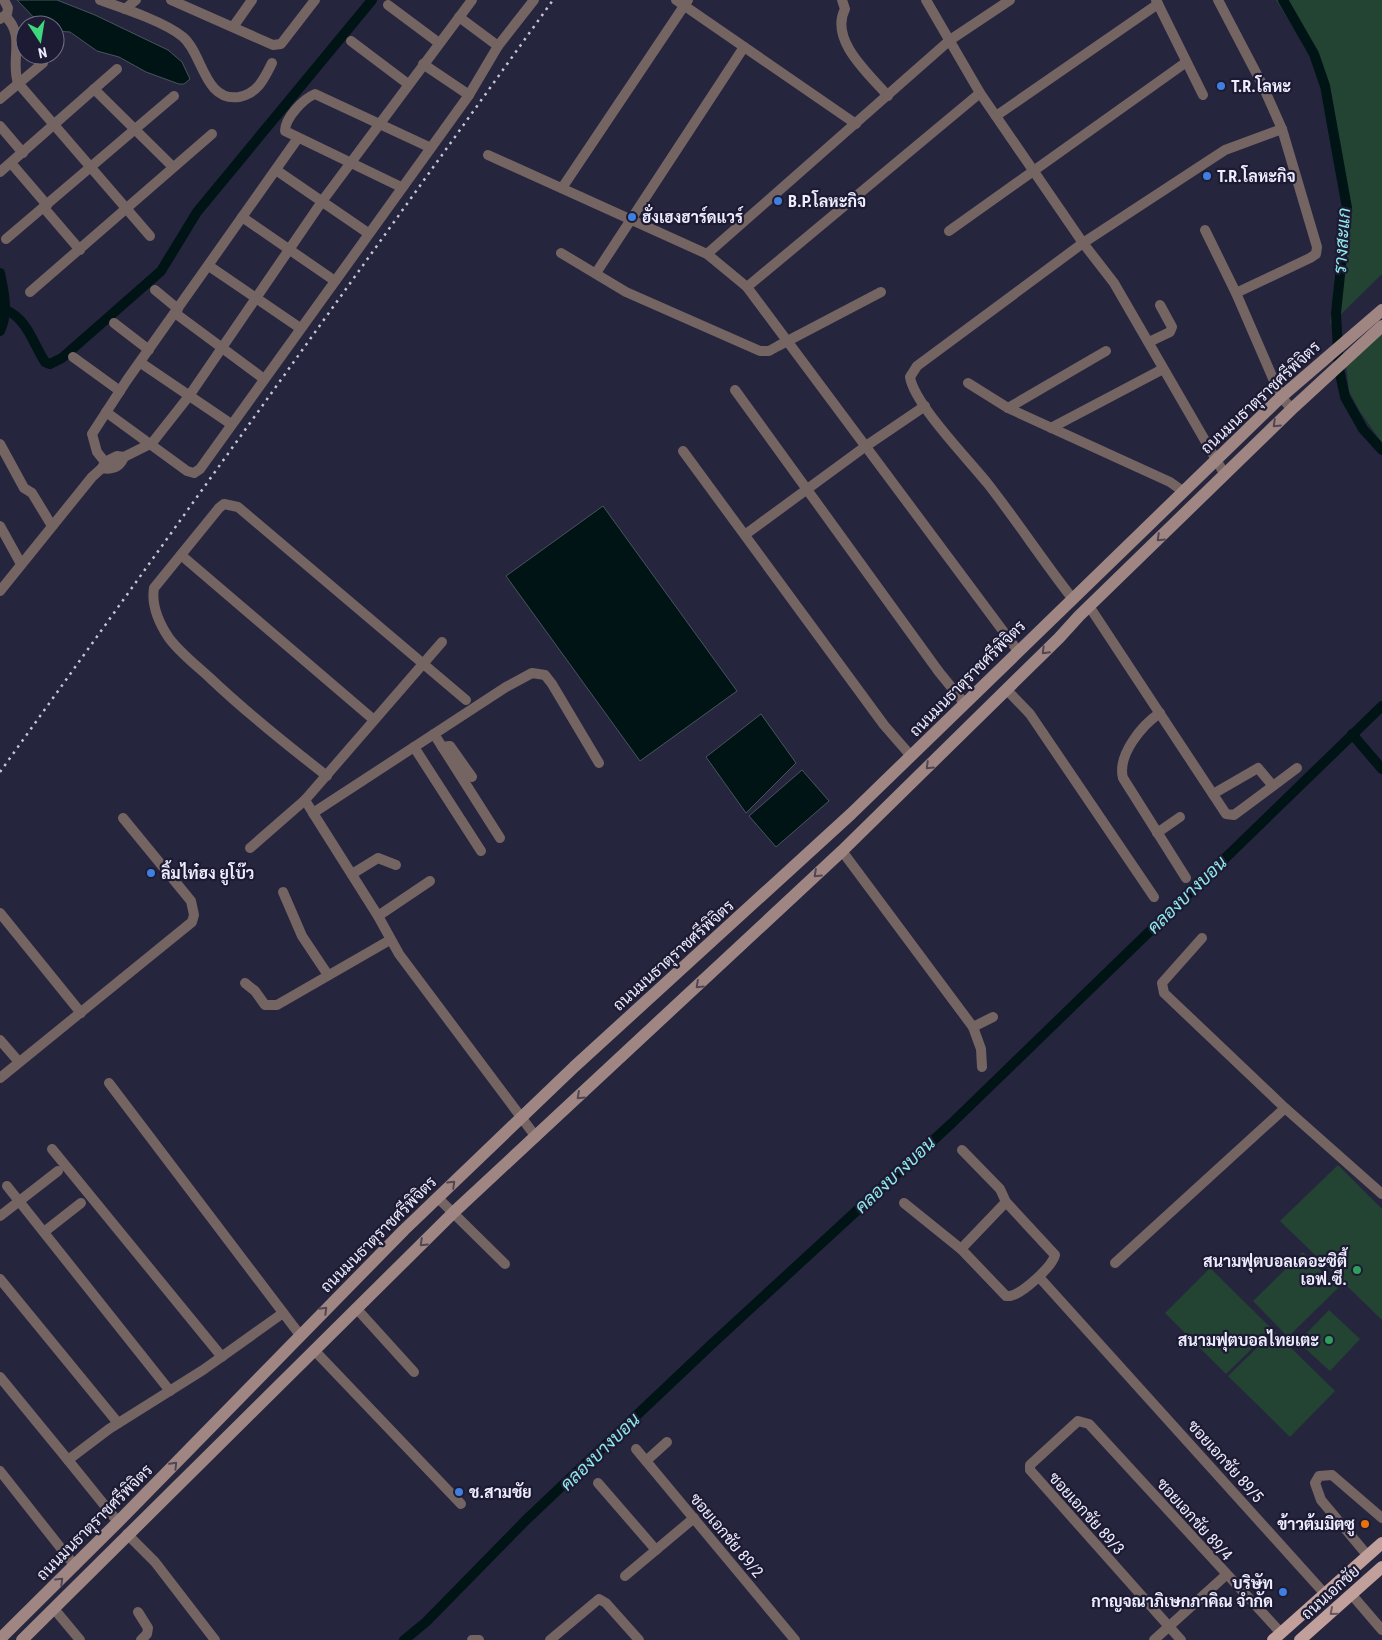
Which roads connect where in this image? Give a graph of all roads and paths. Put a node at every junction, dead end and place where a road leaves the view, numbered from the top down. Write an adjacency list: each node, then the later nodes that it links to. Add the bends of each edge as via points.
1 (4, 0): 17 (street, via 8,8)
2 (100, 0): 14 (street)
3 (252, 0): 18 (street)
4 (315, 0): 18 (street, via 281,44)
5 (534, 0): 22 (street)
6 (842, 0): 36 (street, via 845,8 840,18 842,36 851,52)
7 (926, 0): 19 (street)
8 (1010, 0): 19 (street)
9 (1218, 0): 43 (street)
10 (178, 1): 18 (street)
11 (468, 1): 16 (street)
12 (682, 2): 23 (street); 58 (street)
13 (1157, 2): 26 (street); 38 (street)
14 (129, 4): 24 (street, via 182,36 195,52 212,87 230,96 238,97 254,91)
15 (388, 5): 21 (street)
16 (459, 17): 21 (street); 22 (street)
17 (2, 18): 29 (street, via 13,23 16,35 14,68)
18 (233, 27)
19 (950, 40): 32 (street); 36 (street)
20 (351, 41): 30 (street)
21 (439, 43): 25 (street)
22 (498, 46): 33 (street)
23 (744, 47): 40 (street); 63 (street)
24 (272, 63)
25 (423, 64): 30 (street); 33 (street)
26 (1185, 64): 34 (street); 55 (street)
27 (41, 65): 29 (street)
28 (118, 68): 31 (street)
29 (18, 84): 37 (street); 42 (street)
30 (408, 84): 39 (street)
31 (94, 90): 42 (street); 44 (street)
32 (980, 93): 38 (street); 77 (street)
33 (469, 95): 47 (street)
34 (1202, 95)
35 (174, 96): 44 (street)
36 (888, 96): 40 (street)
37 (0, 99)
38 (996, 116): 55 (street)
39 (379, 123): 46 (street, via 315,94 303,102 285,126 285,131); 47 (street); 50 (street)
40 (856, 124): 73 (street)
41 (0, 126): 48 (street)
42 (54, 127): 48 (street); 53 (street)
43 (1282, 129): 69 (street, via 1225,150); 81 (street, via 1317,247 1316,254)
44 (136, 130): 52 (street); 53 (street)
45 (212, 134): 52 (street)
46 (298, 138): 50 (street); 54 (street)
47 (429, 147): 57 (street)
48 (23, 153): 51 (street)
49 (488, 155): 58 (street)
50 (350, 162): 57 (street); 59 (street)
51 (11, 163): 56 (street); 60 (street)
52 (173, 167): 61 (street)
53 (90, 168): 60 (street); 61 (street)
54 (276, 170): 59 (street); 62 (street)
55 (1033, 171): 65 (street); 69 (street)
56 (0, 172)
57 (401, 187): 66 (street)
58 (562, 188): 63 (street)
59 (322, 200): 66 (street); 71 (street)
60 (45, 206): 68 (street); 70 (street)
61 (126, 209): 67 (street); 70 (street)
62 (242, 217): 71 (street); 74 (street)
63 (632, 218): 73 (street); 75 (street)
64 (1205, 230): 81 (street)
65 (949, 231)
66 (368, 233): 76 (street)
67 (150, 236)
68 (6, 239)
69 (1083, 243): 90 (street, via 1114,282); 105 (street, via 912,371 911,384)
70 (80, 250): 79 (street)
71 (289, 250): 76 (street); 82 (street)
72 (561, 253): 75 (street)
73 (707, 254): 77 (street)
74 (209, 266): 82 (street); 85 (street)
75 (596, 273): 89 (street, via 626,292 750,348 769,351)
76 (335, 280): 87 (street)
77 (747, 287): 89 (street)
78 (154, 290): 85 (street)
79 (30, 292)
80 (881, 292): 89 (street)
81 (1236, 293): 104 (street)
82 (256, 297): 87 (street); 91 (street)
83 (1160, 305): 90 (street, via 1172,327 1170,332)
84 (1382, 310): 88 (street, ถนนมนธาตุราชศรีพิจิตร)
85 (176, 311): 91 (street); 92 (street)
86 (114, 323): 92 (street)
87 (300, 328): 99 (street)
88 (1370, 329): 96 (street, ถนนมนธาตุราชศรีพิจิตร, via 1334,349); 98 (street, ถนนมนธาตุราชศรีพิจิตร, via 1361,346)
89 (787, 341): 113 (street)
90 (1149, 342): 97 (street)
91 (221, 348): 99 (street); 103 (street)
92 (149, 350): 95 (street)
93 (1106, 351): 106 (street)
94 (74, 357): 101 (street)
95 (141, 362): 101 (street); 103 (street)
96 (1319, 363): 98 (street); 104 (street, ถนนมนธาตุราชศรีพิจิตร)
97 (1164, 368): 110 (street); 115 (street)
98 (1334, 370): 107 (street, ถนนมนธาตุราชศรีพิจิตร)
99 (264, 379): 109 (street)
100 (968, 383): 106 (street)
101 (120, 390): 108 (street)
102 (735, 390): 118 (street)
103 (189, 396): 109 (street); 111 (street)
104 (1281, 397): 107 (street); 115 (street, ถนนมนธาตุราชศรีพิจิตร)
105 (925, 406): 113 (street); 126 (street)
106 (1008, 408): 110 (street)
107 (1292, 409): 117 (street, ถนนมนธาตุราชศรีพิจิตร, one-way to 117)
108 (106, 412): 111 (street); 116 (street, via 92,434)
109 (231, 424): 111 (street, via 194,473)
110 (1051, 428): 119 (street, via 1170,482)
111 (152, 443): 116 (street, via 124,457 117,456)
112 (0, 444): 121 (street, via 24,488 32,493)
113 (866, 446): 118 (street); 129 (street)
114 (683, 451): 122 (street)
115 (1215, 461): 117 (street); 119 (street, ถนนมนธาตุราชศรีพิจิตร)
116 (99, 469): 121 (street)
117 (1225, 476): 127 (street, ถนนมนธาตุราชศรีพิจิตร, one-way to 127)
118 (807, 488): 122 (street); 133 (street, via 938,672)
119 (1184, 492): 126 (street, ถนนมนธาตุราชศรีพิจิตร)
120 (0, 526): 124 (street)
121 (52, 526): 124 (street)
122 (746, 534): 139 (street, via 884,725)
123 (181, 555): 130 (street, via 219,508 224,504 238,506); 135 (street); 142 (street, via 154,588 155,611 168,637 243,709)
124 (22, 564): 125 (street)
125 (0, 591)
126 (1072, 598): 129 (street, ถนนมนธาตุราชศรีพิจิตร)
127 (1089, 606): 131 (street, ถนนมนธาตุราชศรีพิจิตร, one-way to 131); 134 (street)
128 (442, 642): 130 (street)
129 (1018, 651): 133 (street, ถนนมนธาตุราชศรีพิจิตร)
130 (423, 664): 132 (street); 135 (street)
131 (1007, 690): 154 (street, ถนนมนธาตุราชศรีพิจิตร, one-way to 154); 160 (street, via 1030,714)
132 (466, 700)
133 (965, 704): 139 (street, ถนนมนธาตุราชศรีพิจิตร)
134 (1160, 713): 145 (street); 150 (street, via 1149,721 1134,742 1121,772)
135 (374, 720): 142 (street)
136 (434, 734): 137 (street); 138 (street); 140 (street, via 524,676 539,673 552,684)
137 (414, 747): 147 (street); 153 (street)
138 (442, 747): 143 (street, via 450,746); 151 (street)
139 (911, 756): 176 (street, ถนนมนธาตุราชศรีพิจิตร)
140 (598, 763)
141 (1297, 768): 144 (street)
142 (326, 776): 146 (street)
143 (472, 777)
144 (1273, 786): 145 (street, via 1258,768); 145 (street, via 1234,815 1226,814)
145 (1213, 794)
146 (305, 800): 147 (street); 152 (street)
147 (313, 813): 156 (street)
148 (1180, 817): 150 (street)
149 (123, 818): 167 (street, via 191,901 194,915 192,922)
150 (1157, 834): 157 (street)
151 (500, 838)
152 (250, 848)
153 (481, 851)
154 (842, 851): 169 (street); 177 (street, ถนนมนธาตุราชศรีพิจิตร, one-way to 177)
155 (396, 865): 156 (street, via 378,858)
156 (352, 874): 162 (street)
157 (1186, 878)
158 (430, 881): 162 (street)
159 (282, 892): 165 (street, via 302,936)
160 (1154, 897)
161 (0, 913): 167 (street)
162 (378, 916): 164 (street)
163 (1202, 938): 175 (street, via 1166,977 1162,988)
164 (390, 940): 165 (street); 176 (street)
165 (328, 975): 166 (street, via 272,1006 261,1002)
166 (245, 983)
167 (81, 1013): 171 (street)
168 (993, 1017): 169 (street)
169 (973, 1027): 172 (street, via 982,1049)
170 (0, 1040): 171 (street)
171 (19, 1062): 173 (street)
172 (982, 1067)
173 (0, 1078)
174 (109, 1083): 197 (street)
175 (1286, 1108): 182 (street); 192 (street)
176 (521, 1118): 177 (street); 183 (street, ถนนมนธาตุราชศรีพิจิตร, one-way to 176)
177 (536, 1137): 188 (street, ถนนมนธาตุราชศรีพิจิตร)
178 (52, 1149): 200 (street)
179 (962, 1150): 185 (street, via 1000,1188)
180 (58, 1171): 184 (street)
181 (7, 1186): 184 (street)
182 (1382, 1194)
183 (438, 1198): 188 (street); 198 (street, ถนนมนธาตุราชศรีพิจิตร, one-way to 183)
184 (20, 1201): 189 (street); 190 (street)
185 (1006, 1202): 191 (street); 194 (street, via 1054,1252 1055,1258)
186 (81, 1203): 190 (street)
187 (904, 1203): 191 (street)
188 (454, 1212): 193 (street); 196 (street, ถนนมนธาตุราชศรีพิจิตร, one-way to 196)
189 (0, 1216)
190 (44, 1232): 203 (street)
191 (961, 1249): 194 (street, via 1006,1296 1014,1296)
192 (1115, 1263)
193 (505, 1264)
194 (1039, 1277): 224 (street, ซอยเอกชัย 89/5)
195 (0, 1279): 204 (street)
196 (356, 1308): 199 (street, ถนนมนธาตุราชศรีพิจิตร); 201 (street)
197 (283, 1313): 198 (street); 200 (street)
198 (300, 1335): 215 (street, ถนนมนธาตุราชศรีพิจิตร, one-way to 198)
199 (314, 1350): 212 (street); 216 (street, ถนนมนธาตุราชศรีพิจิตร)
200 (222, 1357): 203 (street)
201 (414, 1372)
202 (0, 1377): 207 (street)
203 (170, 1391): 204 (street)
204 (118, 1423): 207 (street)
205 (666, 1442): 208 (street)
206 (636, 1449): 208 (street, ซอยเอกชัย 89/2)
207 (68, 1460): 215 (street)
208 (646, 1461): 213 (street, ซอยเอกชัย 89/2)
209 (0, 1472): 220 (street)
210 (1031, 1473): 222 (street, ซอยเอกชัย 89/4, via 1030,1465 1074,1424 1082,1421 1088,1424); 229 (street, ซอยเอกชัย 89/3)
211 (598, 1483): 218 (street)
212 (461, 1504)
213 (694, 1518): 218 (street); 241 (street, ซอยเอกชัย 89/2)
214 (1382, 1518): 219 (street, via 1332,1475 1319,1476 1315,1483 1321,1500)
215 (118, 1522): 220 (street, ถนนมนธาตุราชศรีพิจิตร)
216 (127, 1534): 228 (street, ถนนมนธาตุราชศรีพิจิตร); 236 (street, via 155,1562)
217 (1382, 1543): 219 (main road, ถนนเอกชัย)
218 (656, 1550): 223 (street)
219 (1368, 1556): 224 (main road, ถนนเอกชัย)
220 (75, 1566): 226 (street, ถนนมนธาตุราชศรีพิจิตร, one-way to 220)
221 (1382, 1567): 225 (main road, ถนนเอกชัย)
222 (1226, 1575): 229 (street); 231 (street, ซอยเอกชัย 89/4)
223 (625, 1576)
224 (1326, 1594): 231 (main road, ถนนเอกชัย)
225 (1352, 1595): 230 (street); 244 (main road, ถนนเอกชัย, one-way to 244)
226 (37, 1604): 228 (street); 232 (street, ถนนมนธาตุราชศรีพิจิตร)
227 (138, 1612): 235 (street, via 148,1628)
228 (52, 1613): 233 (street, ถนนมนธาตุราชศรีพิจิตร); 234 (street)
229 (1168, 1627): 242 (street); 243 (street, ซอยเอกชัย 89/3)
230 (1382, 1630)
231 (1277, 1637)
232 (4, 1638)
233 (22, 1640)
234 (80, 1640)
235 (141, 1640)
236 (215, 1640)
237 (472, 1640): 238 (street)
238 (480, 1640)
239 (550, 1640): 240 (street, via 599,1599)
240 (638, 1640)
241 (795, 1640)
242 (1154, 1640)
243 (1180, 1640)
244 (1300, 1640)

